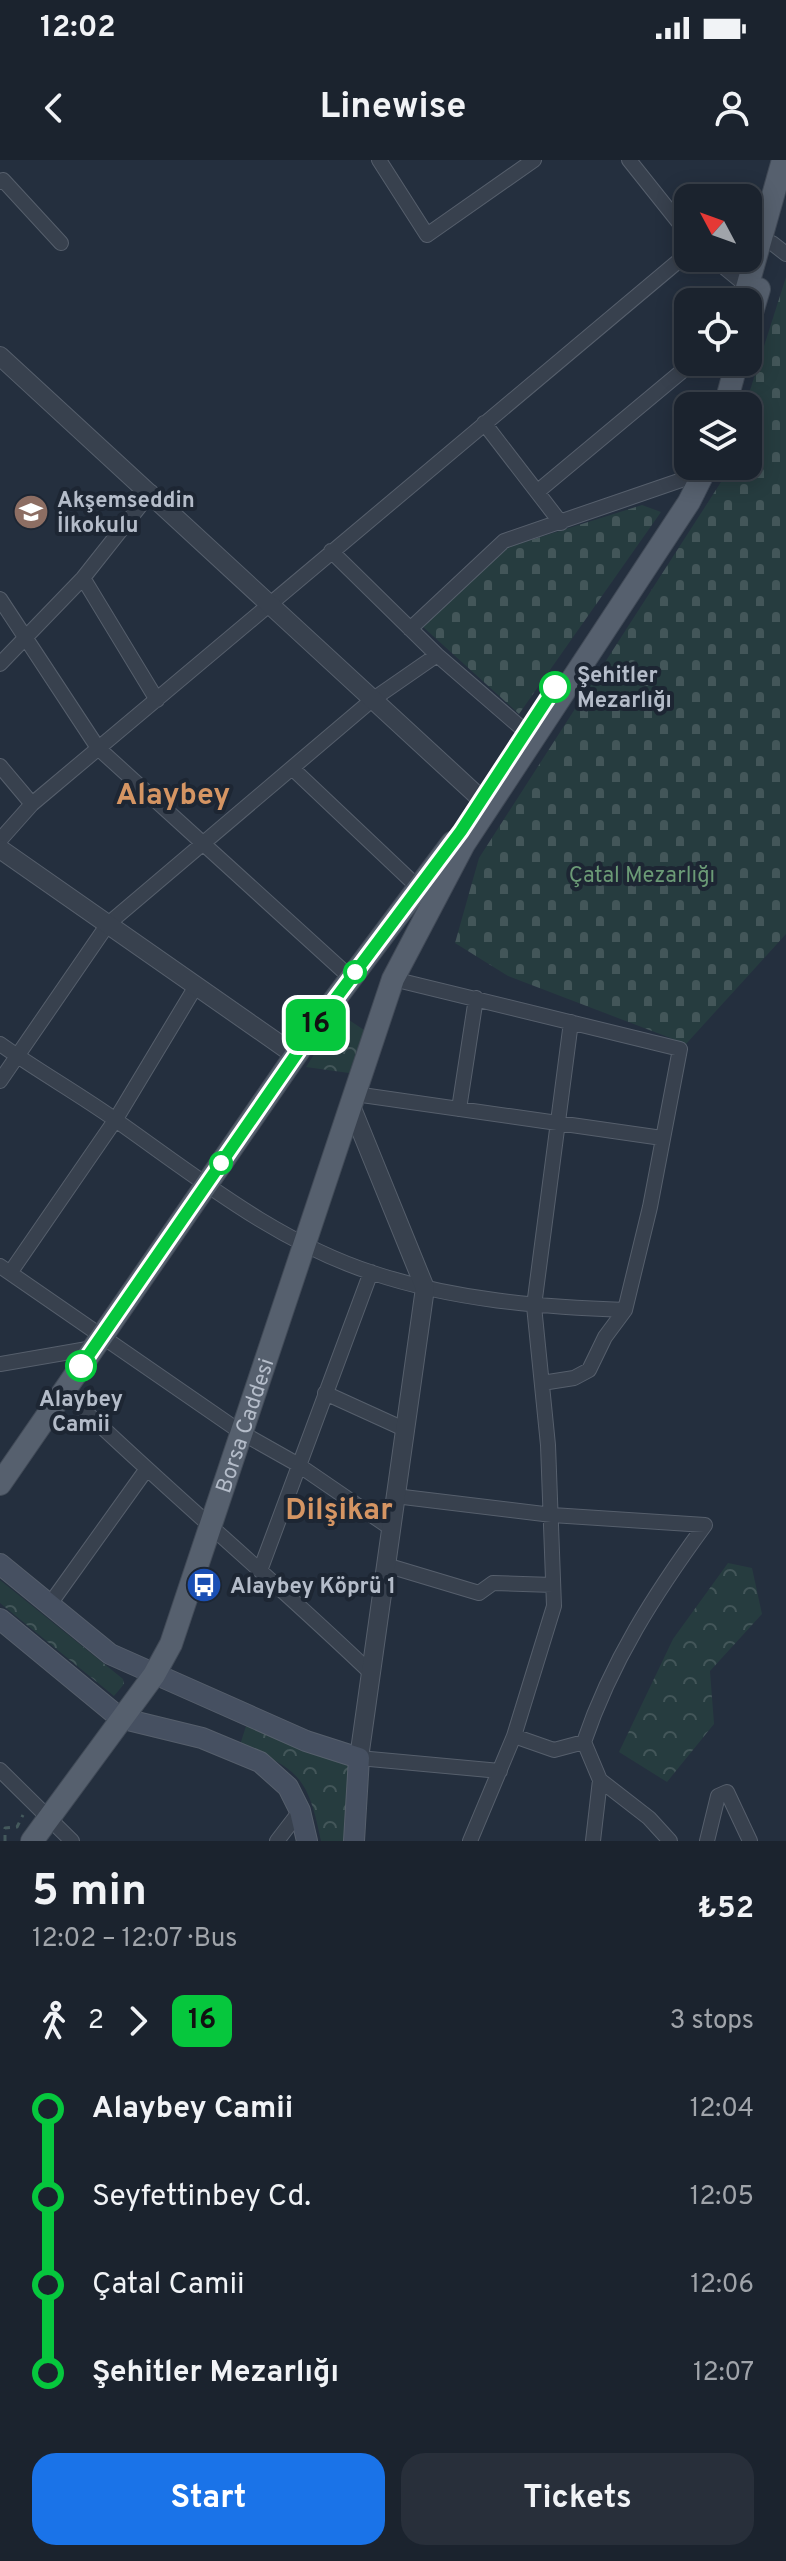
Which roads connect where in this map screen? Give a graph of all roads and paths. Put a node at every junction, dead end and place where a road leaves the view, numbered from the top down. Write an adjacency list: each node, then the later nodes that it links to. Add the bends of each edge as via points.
1 (379, 160): 2 (street, via 427,235)
2 (534, 160)
3 (629, 160): 7 (street)
4 (783, 160): 13 (main road)
5 (0, 182): 8 (street)
6 (786, 194): 9 (main road)
7 (674, 216)
8 (61, 243)
9 (779, 249): 14 (main road)
10 (674, 265): 17 (street)
11 (727, 272): 12 (street)
12 (743, 288)
13 (751, 288)
14 (753, 288)
15 (0, 356): 20 (street)
16 (676, 376): 21 (street)
17 (484, 423): 21 (street); 23 (street)
18 (675, 480): 22 (street)
19 (695, 480): 33 (main road)
20 (151, 492): 24 (street); 26 (street)
21 (537, 492): 22 (street)
22 (561, 523): 27 (street, via 504,541)
23 (331, 551): 26 (street); 27 (street)
24 (83, 578): 28 (street); 31 (street)
25 (0, 599): 28 (street)
26 (269, 607): 31 (street); 32 (street)
27 (410, 629): 29 (street)
28 (25, 638): 30 (street); 34 (street)
29 (437, 655): 32 (street); 33 (street)
30 (0, 664)
31 (157, 700): 34 (street)
32 (372, 700): 36 (street); 37 (street)
33 (530, 735): 37 (main road)
34 (98, 748): 38 (street); 40 (street)
35 (0, 766): 38 (street)
36 (293, 769): 40 (street); 42 (street)
37 (485, 803): 42 (main road)
38 (32, 804): 39 (street)
39 (0, 840)
40 (200, 843): 43 (street); 44 (street)
41 (0, 849): 43 (street)
42 (427, 894): 44 (main road); 45 (main road, Borsa Caddesi)
43 (108, 924): 46 (street); 51 (street)
44 (357, 970): 45 (main road, via 375,960); 50 (main road)
45 (393, 979): 47 (street); 53 (main road, Borsa Caddesi)
46 (196, 986): 50 (street); 55 (street)
47 (476, 998): 48 (street); 54 (street)
48 (571, 1022): 56 (street); 57 (street, via 680,1049)
49 (0, 1044): 51 (street)
50 (295, 1055): 58 (main road)
51 (17, 1056): 52 (street); 55 (street)
52 (0, 1081)
53 (353, 1100): 54 (street); 59 (main road, Borsa Caddesi); 62 (street)
54 (459, 1109): 56 (street)
55 (116, 1119): 58 (street); 60 (street)
56 (555, 1123): 57 (street); 63 (street)
57 (662, 1138): 64 (street)
58 (206, 1185): 59 (street); 65 (main road)
59 (305, 1246): 61 (street); 71 (main road, Borsa Caddesi)
60 (5, 1270): 65 (street)
61 (371, 1272): 62 (street); 69 (street)
62 (425, 1288): 63 (street); 70 (street)
63 (534, 1306): 64 (street); 67 (street)
64 (625, 1310): 67 (street, via 589,1370)
65 (97, 1342): 66 (street); 68 (main road); 71 (street)
66 (0, 1364)
67 (542, 1383): 76 (street)
68 (64, 1391): 73 (street); 74 (main road)
69 (325, 1393): 70 (street); 72 (street)
70 (404, 1429): 75 (street)
71 (242, 1433): 72 (street); 77 (main road, Borsa Caddesi)
72 (297, 1464): 78 (street); 81 (street)
73 (146, 1470): 77 (street); 83 (street)
74 (0, 1484)
75 (395, 1496): 76 (street); 78 (street)
76 (552, 1515): 82 (street); 89 (street, via 705,1525 648,1605 601,1694)
77 (211, 1526): 81 (street); 86 (main road, Borsa Caddesi, via 171,1644)
78 (392, 1529): 80 (street)
79 (0, 1564): 83 (main road)
80 (389, 1566): 82 (street, via 479,1593 493,1583); 85 (street)
81 (261, 1568): 85 (street)
82 (553, 1585): 88 (street, via 554,1606)
83 (50, 1604): 86 (main road, via 110,1654)
84 (0, 1619): 87 (main road)
85 (372, 1674): 90 (street)
86 (154, 1675): 87 (main road, Borsa Caddesi); 90 (main road, via 306,1741)
87 (120, 1718): 94 (main road, via 202,1738 260,1762 288,1787); 96 (main road, Borsa Caddesi)
88 (514, 1736): 89 (street, via 554,1750); 92 (street)
89 (584, 1742): 93 (street)
90 (359, 1758): 92 (street); 102 (main road)
91 (0, 1770): 96 (street)
92 (500, 1771): 103 (street)
93 (600, 1780): 104 (street); 105 (street)
94 (300, 1811): 100 (street); 101 (main road)
95 (23, 1815): 97 (path, via 17,1827 5,1828)
96 (50, 1819): 98 (main road, Borsa Caddesi); 99 (street)
97 (5, 1841)
98 (32, 1841)
99 (72, 1841)
100 (277, 1841)
101 (307, 1841)
102 (354, 1841)
103 (470, 1841)
104 (593, 1841)
105 (670, 1841)
106 (707, 1841): 107 (street, via 718,1796 727,1792)
107 (750, 1841)

